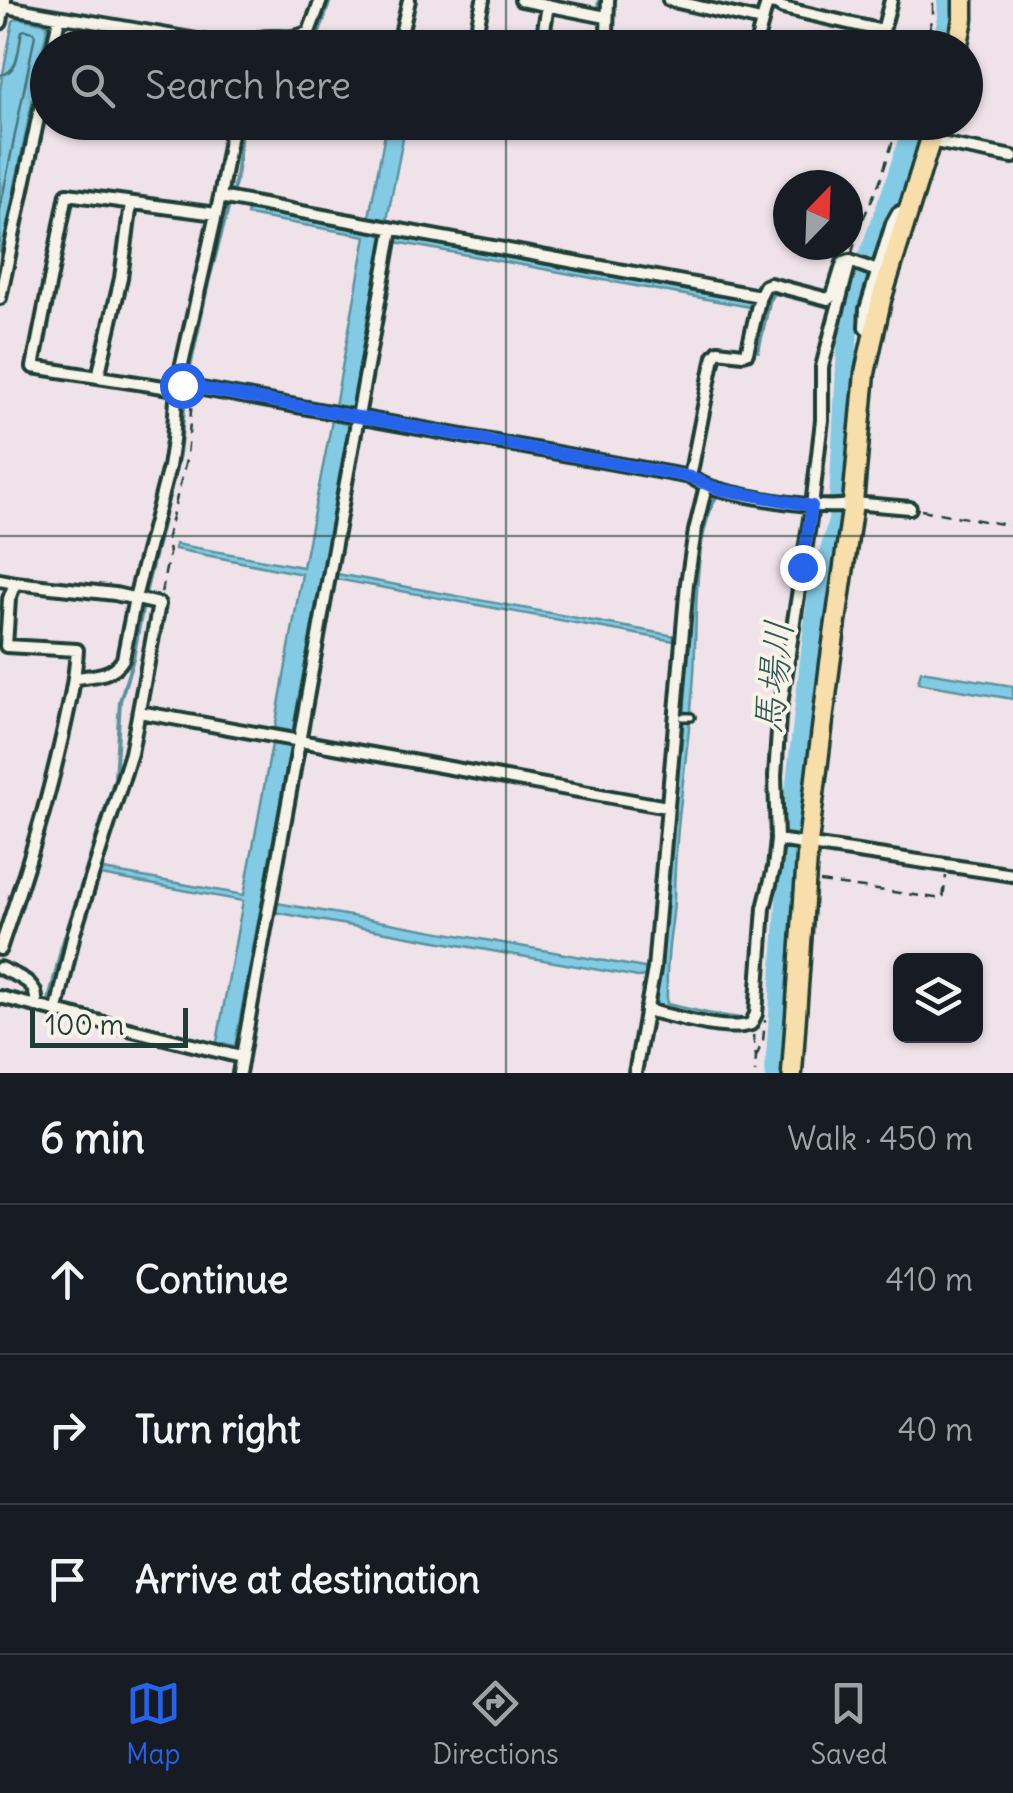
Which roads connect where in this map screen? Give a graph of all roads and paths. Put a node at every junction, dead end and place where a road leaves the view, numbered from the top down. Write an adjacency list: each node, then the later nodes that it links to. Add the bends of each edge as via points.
1 (321, 0): 19 (street)
2 (409, 0): 20 (street)
3 (483, 0): 21 (street)
4 (521, 0): 12 (street)
5 (608, 0): 14 (street)
6 (669, 0): 15 (street)
7 (891, 0): 26 (street)
8 (933, 0): 27 (path)
9 (963, 0): 28 (highway)
10 (777, 2): 15 (street, via 767,4); 25 (street)
11 (2, 4): 13 (street); 16 (street)
12 (548, 6): 14 (street); 22 (street)
13 (59, 16): 17 (street); 18 (street)
14 (606, 17): 23 (street)
15 (762, 21): 24 (street)
16 (0, 22)
17 (56, 30)
18 (140, 30)
19 (309, 30)
20 (402, 30)
21 (477, 30)
22 (544, 30)
23 (607, 30)
24 (760, 30)
25 (875, 30)
26 (884, 30)
27 (929, 30)
28 (961, 30)
29 (34, 140): 42 (street)
30 (231, 140): 34 (street)
31 (893, 140): 39 (path)
32 (930, 141): 33 (street); 36 (highway)
33 (1013, 157)
34 (227, 199): 37 (street); 38 (street)
35 (131, 203): 37 (street); 44 (street); 44 (street, via 67,194 33,366)
36 (910, 208): 40 (street, via 898,212); 43 (highway)
37 (216, 214): 45 (street)
38 (392, 229): 41 (street); 46 (street)
39 (850, 261): 40 (street); 41 (street, via 828,300 770,284); 50 (street, via 822,367)
40 (877, 270): 43 (street, via 866,310 865,327)
41 (760, 296): 47 (street, via 748,352 714,356)
42 (0, 298)
43 (873, 334): 49 (highway)
44 (98, 377): 45 (street)
45 (186, 386): 46 (street); 55 (street); 55 (path, via 186,456 169,554)
46 (358, 418): 47 (street); 60 (street)
47 (690, 477): 48 (street)
48 (706, 486): 50 (street); 61 (street, via 687,583)
49 (849, 505): 50 (street); 51 (street); 63 (highway)
50 (812, 506): 62 (street, via 778,717)
51 (910, 508): 52 (path)
52 (1013, 526)
53 (0, 580): 54 (street)
54 (14, 584): 55 (street); 56 (street, via 9,647 76,650)
55 (145, 601): 56 (street, via 120,665); 57 (street)
56 (76, 678): 67 (street, via 37,838)
57 (139, 712): 60 (street); 70 (street, via 127,768)
58 (682, 717): 59 (lane)
59 (691, 717)
60 (299, 740): 61 (street); 73 (street)
61 (667, 807): 71 (street)
62 (780, 841): 63 (street); 72 (street, via 764,908)
63 (803, 843): 64 (street); 66 (highway)
64 (947, 865): 65 (street); 66 (path, via 943,899)
65 (1013, 875)
66 (806, 880): 77 (highway)
67 (0, 950)
68 (0, 968): 70 (street, via 31,983)
69 (0, 997): 70 (street)
70 (46, 1008): 73 (street)
71 (646, 1010): 72 (street, via 701,1023); 75 (street)
72 (751, 1024): 76 (path)
73 (241, 1056): 74 (street)
74 (238, 1073)
75 (635, 1073)
76 (755, 1073)
77 (792, 1073)

